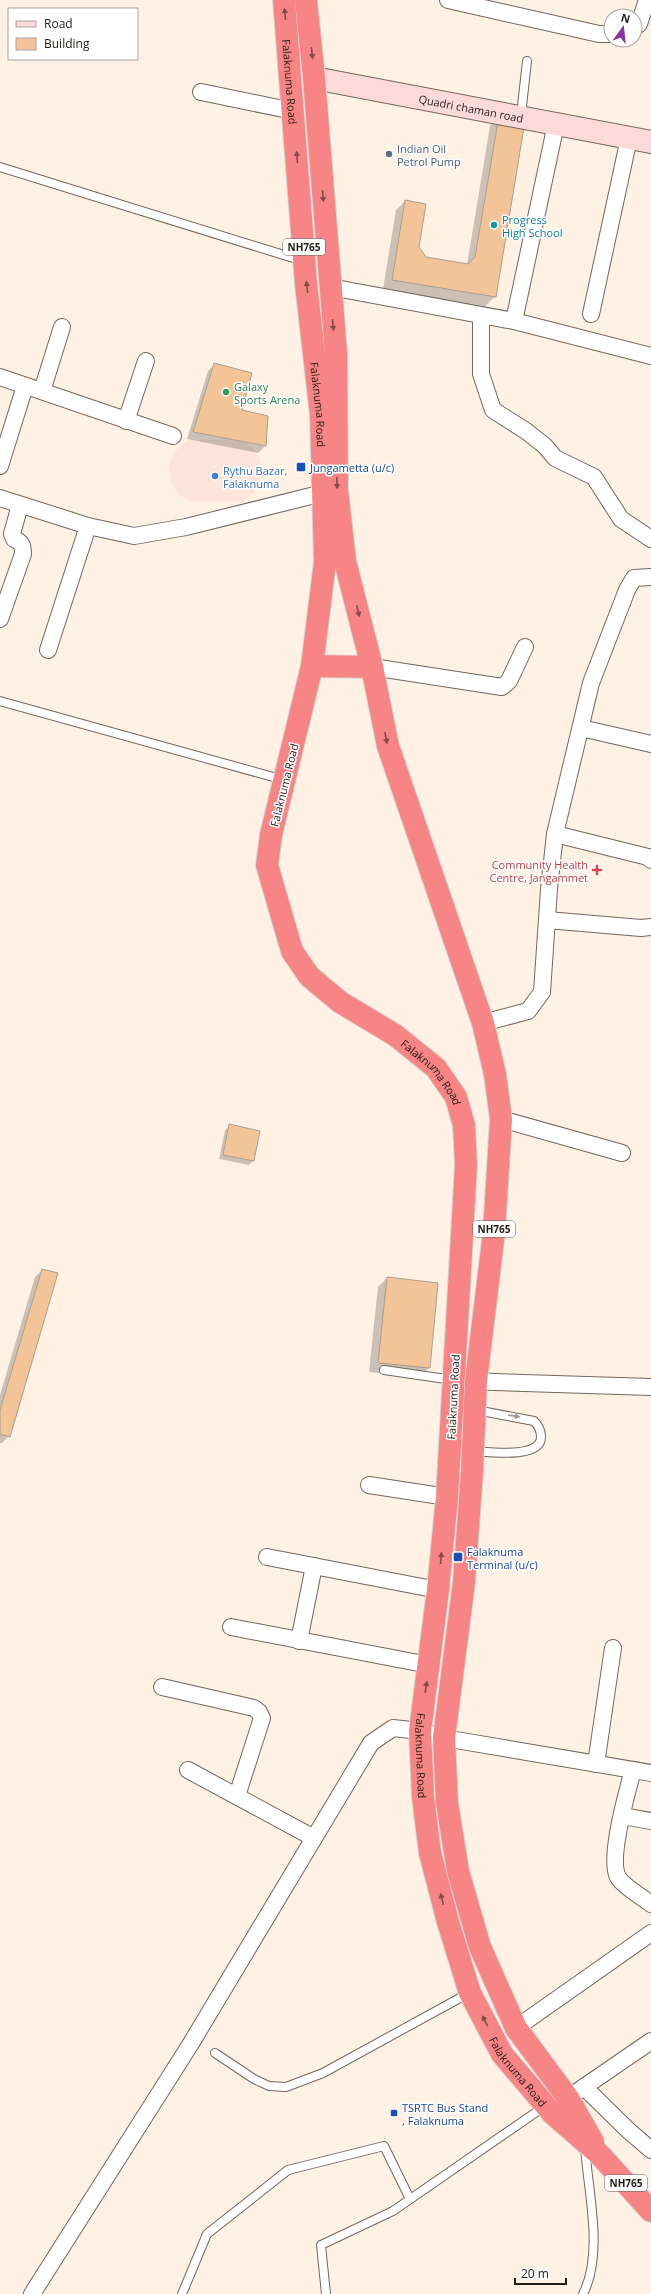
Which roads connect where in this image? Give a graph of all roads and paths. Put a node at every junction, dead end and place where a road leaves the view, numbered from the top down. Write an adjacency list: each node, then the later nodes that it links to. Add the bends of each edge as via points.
1 (284, 0): 8 (highway, Falaknuma Road / NH765, one-way to 1)
2 (306, 0): 9 (highway, Falaknuma Road / NH765, one-way to 9)
3 (448, 0): 6 (street)
4 (647, 0): 5 (street)
5 (643, 14)
6 (603, 34)
7 (526, 61): 12 (lane)
8 (291, 78): 9 (street, Quadri chaman road); 11 (highway, Falaknuma Road / NH765)
9 (314, 78): 12 (street, Quadri chaman road); 18 (highway, Falaknuma Road / NH765, one-way to 18)
10 (201, 92): 11 (street)
11 (293, 111): 17 (highway, Falaknuma Road / NH765, one-way to 11)
12 (520, 111): 13 (street, Quadri chaman road)
13 (556, 124): 14 (street, Quadri chaman road); 21 (street)
14 (629, 138): 15 (street, Quadri chaman road); 19 (street)
15 (651, 142)
16 (0, 167): 17 (lane)
17 (305, 262): 31 (highway, Falaknuma Road / NH765, one-way to 17, via 321,416)
18 (330, 287): 20 (street); 41 (highway, Falaknuma Road / NH765, one-way to 41, via 336,353 338,490 345,561)
19 (591, 314)
20 (481, 316): 21 (street); 35 (street, via 481,374 493,410 526,431 555,458 594,477 621,519)
21 (514, 321): 23 (street)
22 (62, 327): 27 (street)
23 (651, 356)
24 (146, 361): 28 (street)
25 (0, 377): 26 (street)
26 (25, 386): 27 (street); 30 (street)
27 (42, 391): 28 (street)
28 (126, 421): 29 (street)
29 (173, 436)
30 (0, 466)
31 (323, 493): 34 (street, via 186,527 134,536); 40 (highway, Falaknuma Road / NH765, via 325,562)
32 (0, 498): 33 (street)
33 (20, 505): 34 (street); 37 (street, via 12,534 23,547 23,554)
34 (88, 526): 39 (street)
35 (651, 539)
36 (651, 577): 43 (street, via 634,578 627,590 591,683)
37 (0, 619)
38 (525, 647): 41 (street, via 510,681 502,687)
39 (48, 650)
40 (312, 666): 41 (highway); 45 (highway, Falaknuma Road / NH765)
41 (372, 667): 50 (highway, Falaknuma Road / NH765, one-way to 50, via 388,746)
42 (0, 701): 45 (lane)
43 (581, 728): 44 (street); 46 (street)
44 (651, 744)
45 (285, 781): 54 (highway, Falaknuma Road / NH765, via 271,835 267,865 292,951 309,976 340,1002 395,1035 436,1068 456,1097 464,1125 466,1165)
46 (555, 834): 47 (street); 48 (street)
47 (651, 860)
48 (547, 920): 49 (street); 50 (street, via 542,992 534,1005 528,1011)
49 (651, 927)
50 (483, 1023): 51 (highway, Falaknuma Road / NH765, via 495,1074)
51 (501, 1119): 52 (street); 55 (highway, Falaknuma Road / NH765, via 494,1232)
52 (622, 1153)
53 (384, 1370): 54 (lane)
54 (454, 1380): 55 (street); 60 (highway, Falaknuma Road / NH765)
55 (476, 1381): 56 (street); 57 (highway, Falaknuma Road / NH765)
56 (651, 1387)
57 (475, 1410): 58 (highway, Falaknuma Road / NH765); 58 (lane, one-way to 58, via 534,1421 539,1426 541,1440 537,1447 529,1451)
58 (473, 1451): 70 (highway, Falaknuma Road / NH765, via 464,1582)
59 (369, 1484): 60 (street)
60 (446, 1497): 63 (highway, Falaknuma Road / NH765, one-way to 60)
61 (267, 1558): 62 (street)
62 (314, 1566): 63 (street); 65 (street)
63 (438, 1590): 67 (highway, Falaknuma Road / NH765)
64 (231, 1627): 65 (street)
65 (298, 1641): 67 (street)
66 (613, 1648): 71 (street)
67 (429, 1665): 69 (highway, Falaknuma Road / NH765, one-way to 67)
68 (162, 1687): 75 (street, via 254,1708 259,1712 262,1718)
69 (420, 1731): 70 (street); 78 (street, via 393,1728 371,1743); 81 (highway, Falaknuma Road / NH765, one-way to 69, via 430,1853 423,1797)
70 (444, 1738): 71 (street); 80 (highway, Falaknuma Road / NH765, via 450,1818 458,1871)
71 (596, 1764): 73 (street)
72 (188, 1770): 75 (street)
73 (632, 1770): 74 (street); 76 (street)
74 (651, 1773)
75 (237, 1796): 78 (street)
76 (622, 1816): 77 (street); 79 (street, via 614,1863 618,1877)
77 (651, 1821)
78 (314, 1838): 93 (street, via 186,2051)
79 (651, 1904)
80 (470, 1915): 81 (highway); 84 (highway, Falaknuma Road / NH765, via 480,1947)
81 (448, 1922): 83 (highway, Falaknuma Road / NH765)
82 (651, 1933): 84 (street)
83 (470, 1993): 86 (lane, via 323,2073 286,2088 269,2086 254,2079); 88 (highway, Falaknuma Road / NH765, one-way to 83, via 502,2054)
84 (516, 2028): 87 (highway, Falaknuma Road / NH765)
85 (651, 2041): 87 (street)
86 (215, 2053)
87 (576, 2092): 89 (highway, Falaknuma Road / NH765); 90 (street)
88 (546, 2106): 89 (highway, Falaknuma Road / NH765); 91 (lane)
89 (593, 2149): 92 (highway, Falaknuma Road / NH765); 96 (lane, via 588,2185 595,2240 590,2282)
90 (651, 2150)
91 (410, 2200): 94 (lane, via 384,2146 288,2170 207,2234); 95 (lane, via 393,2211 321,2245)
92 (651, 2211)
93 (32, 2294)
94 (182, 2294)
95 (326, 2294)
96 (583, 2294)

